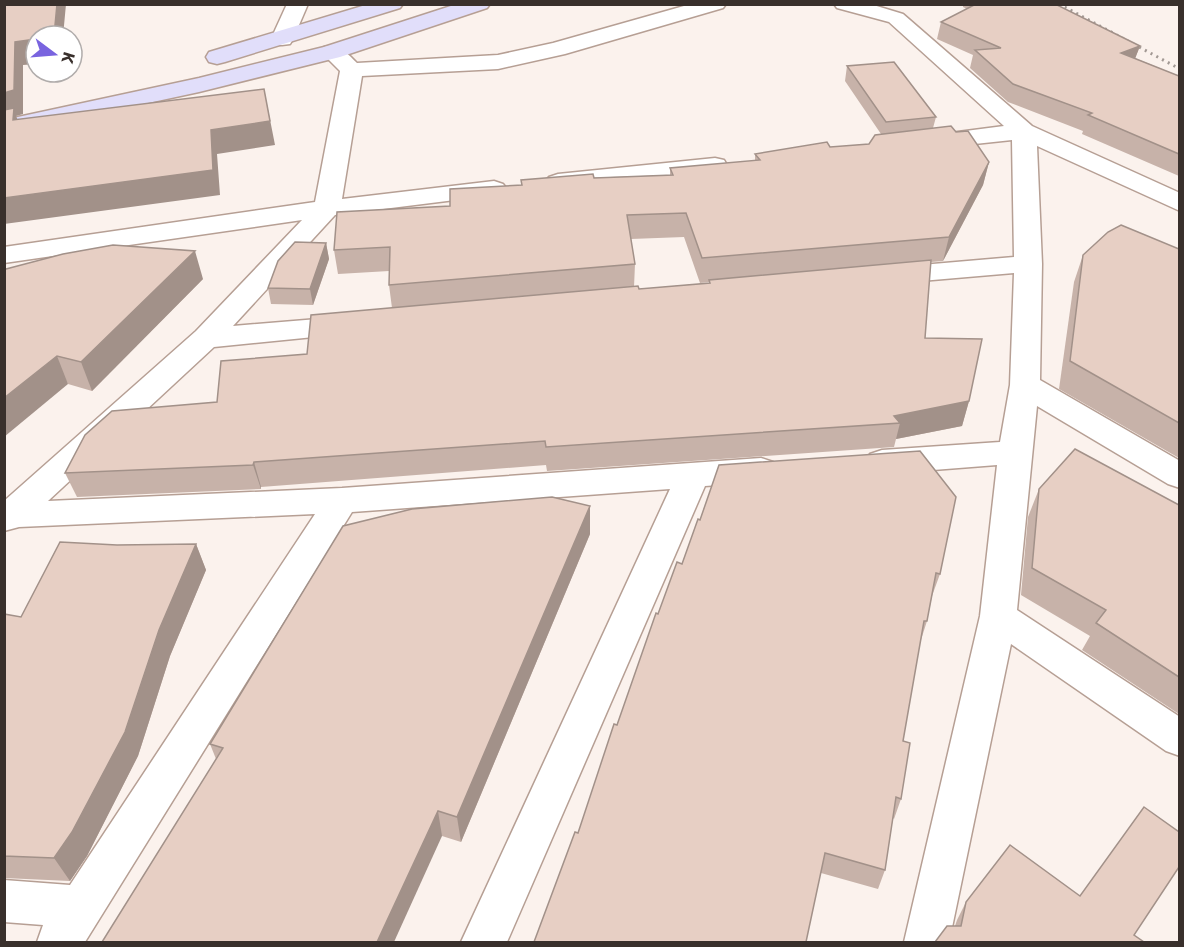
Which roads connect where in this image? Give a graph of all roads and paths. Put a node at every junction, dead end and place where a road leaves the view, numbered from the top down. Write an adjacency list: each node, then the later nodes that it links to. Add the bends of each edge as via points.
1 (298, 4): 7 (street)
2 (393, 4): 7 (main road)
3 (480, 4): 8 (main road)
4 (716, 4): 10 (street, via 498,62)
5 (844, 4): 6 (street)
6 (898, 11): 14 (street)
7 (282, 39): 9 (main road)
8 (332, 52): 10 (street); 13 (main road)
9 (201, 61)
10 (352, 70): 18 (street)
11 (124, 80): 12 (main road)
12 (4, 106)
13 (4, 127)
14 (1024, 132): 15 (street); 17 (street); 21 (street)
15 (906, 144)
16 (741, 162): 18 (street)
17 (1179, 203)
18 (327, 207): 19 (street); 25 (street)
19 (49, 249): 20 (street); 22 (street)
20 (4, 255)
21 (1028, 264): 23 (street); 26 (street)
22 (4, 279)
23 (861, 279)
24 (385, 322): 25 (street)
25 (206, 338): 33 (street)
26 (1024, 385): 27 (street); 31 (street)
27 (1015, 452): 28 (street); 34 (street)
28 (848, 464)
29 (788, 469): 30 (street)
30 (693, 475): 32 (street); 38 (street)
31 (1179, 476)
32 (342, 500): 33 (street); 37 (street)
33 (9, 518)
34 (998, 616): 35 (street); 39 (street)
35 (1179, 739)
36 (4, 901): 37 (street)
37 (70, 925)
38 (484, 942)
39 (927, 942)

